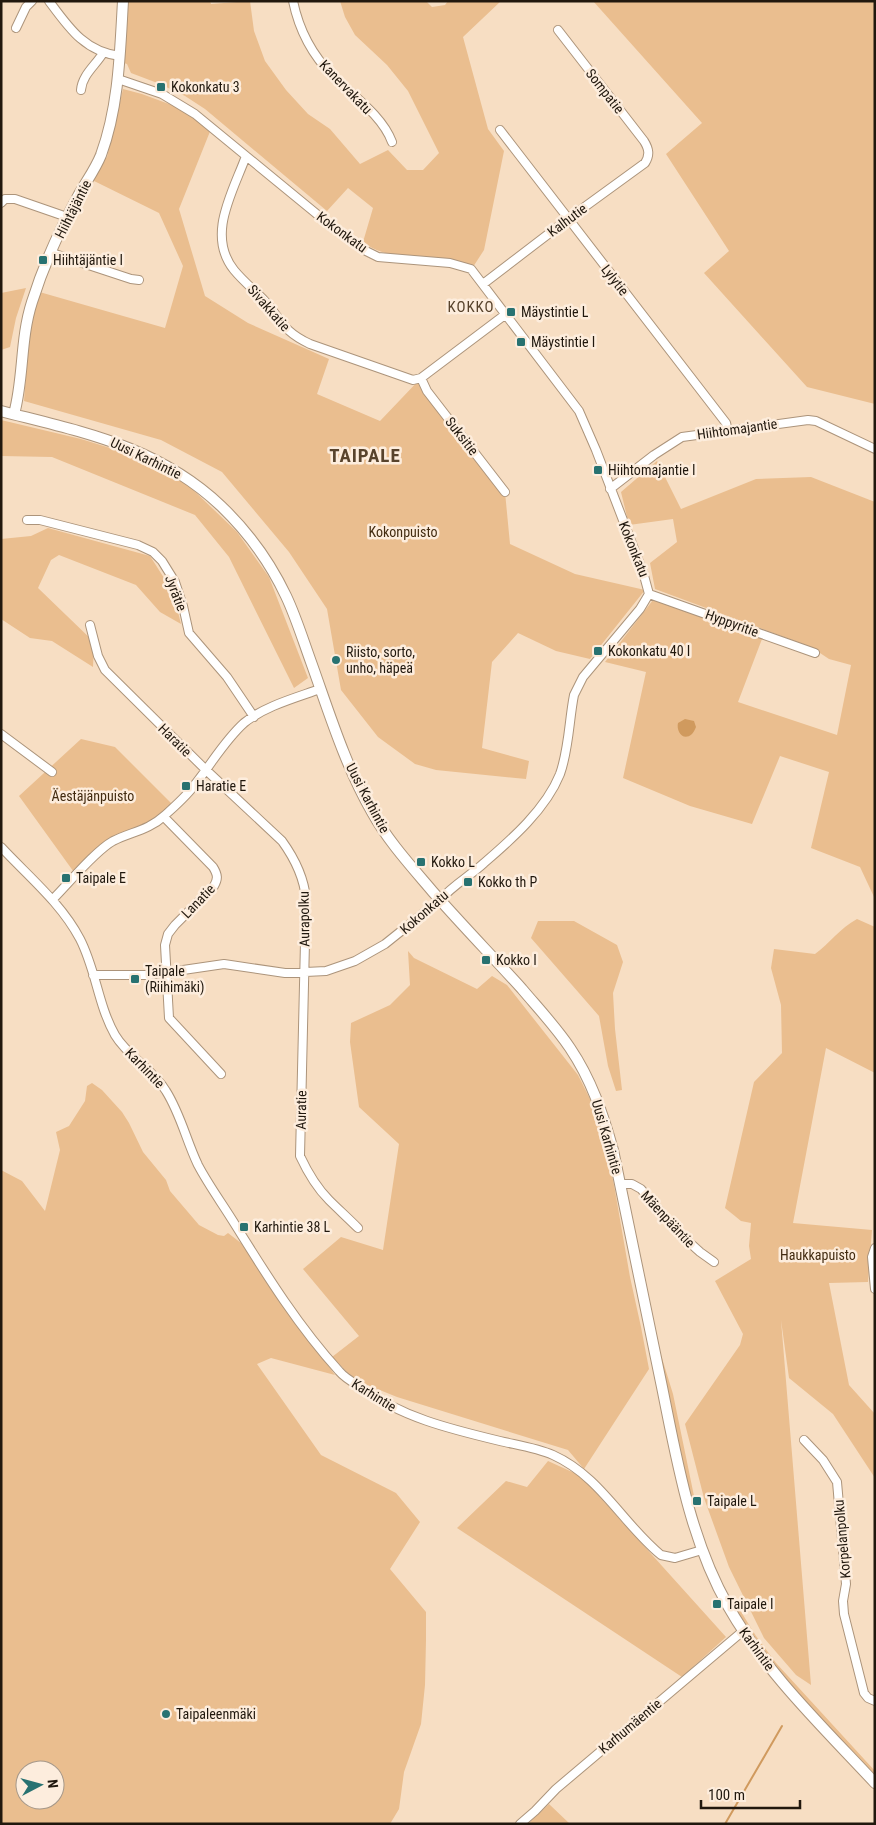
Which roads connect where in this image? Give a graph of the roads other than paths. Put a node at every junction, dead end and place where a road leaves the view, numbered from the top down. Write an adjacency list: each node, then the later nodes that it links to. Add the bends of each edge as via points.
1 (32, 1): 5 (street)
2 (49, 1): 7 (street, via 66,24 91,48)
3 (124, 1): 8 (street, Hiihtäjäntie)
4 (293, 1): 12 (street, Kanervakatu, via 316,56 361,101 390,135)
5 (16, 28)
6 (558, 30): 13 (street, Sompatie, via 644,141)
7 (103, 53): 8 (street); 10 (street, via 85,76)
8 (120, 56): 9 (street, Hiihtäjäntie)
9 (118, 79): 14 (street, Kokonkatu, via 145,87 180,104); 16 (street, Hiihtäjäntie, via 106,141)
10 (81, 90)
11 (500, 130): 17 (street, Lylytie)
12 (392, 142)
13 (649, 154): 17 (street, Kalhutie, via 644,163)
14 (246, 156): 20 (street, Kokonkatu, via 366,251 378,256 450,263 471,269); 22 (street, Sivakkatie, via 221,228 222,247 234,270 283,326 299,339 407,379)
15 (1, 202): 16 (street, via 15,199)
16 (67, 217): 18 (street, Hiihtäjäntie)
17 (568, 219): 20 (street, Kalhutie); 25 (street, Lylytie, via 726,423)
18 (52, 253): 19 (street); 24 (street, Hiihtäjäntie, via 27,318)
19 (139, 280)
20 (483, 284): 21 (street, Kokonkatu)
21 (506, 314): 22 (street); 27 (street, Kokonkatu, via 579,412)
22 (421, 378): 28 (street, Suksitie, via 427,391)
23 (1, 411): 24 (street, Uusi Karhintie)
24 (14, 414): 33 (street, Uusi Karhintie, via 136,450 187,478 206,493 239,525 273,571 296,619)
25 (728, 430): 26 (street, Hiihtomajantie, via 816,421); 27 (street, Hiihtomajantie, via 682,437)
26 (875, 449)
27 (610, 488): 30 (street, Kokonkatu)
28 (505, 492)
29 (27, 520): 34 (street, Jyrätie, via 40,520 138,545 152,552 175,582 189,633 227,677)
30 (649, 594): 32 (street, Hyppyritie); 42 (street, Kokonkatu, via 578,686 564,760 555,785 525,825)
31 (90, 625): 36 (street, Haratie, via 105,670)
32 (815, 654)
33 (320, 689): 34 (street); 42 (street, Uusi Karhintie, via 371,810 396,848)
34 (254, 717): 36 (street, via 234,733)
35 (1, 734): 37 (street)
36 (206, 770): 38 (street); 39 (street, Haratie)
37 (52, 772)
38 (164, 817): 41 (street, via 147,828 112,842); 44 (street, Lanatie, via 217,874 214,886 168,934)
39 (282, 841): 43 (street, Aurapolku, via 298,866 304,887)
40 (1, 847): 41 (street, Karhintie)
41 (52, 899): 45 (street, Karhintie, via 80,940)
42 (440, 900): 43 (street, Kokonkatu, via 386,944 355,961 326,971); 47 (street, Uusi Karhintie, via 543,1013 570,1048 600,1107)
43 (304, 972): 44 (street, Kokonkatu, via 285,973 224,964); 48 (street, Auratie, via 300,1156 328,1199)
44 (166, 973): 45 (street, Kokonkatu); 46 (street, via 169,1018)
45 (94, 975): 53 (street, Karhintie, via 103,1010 116,1035 164,1087 185,1127 199,1166 265,1273 340,1373 375,1399 406,1414 451,1429 552,1454 567,1462 600,1489 661,1555 675,1558)
46 (221, 1074)
47 (620, 1184): 50 (street, Mäenpääntie, via 632,1184 641,1189 679,1233); 53 (street, Uusi Karhintie, via 682,1478)
48 (358, 1228)
49 (875, 1248): 51 (street, via 872,1257)
50 (714, 1262)
51 (875, 1289)
52 (804, 1440): 55 (street, Korpelanpolku, via 823,1460 837,1482 846,1584 844,1614 864,1693)
53 (702, 1550): 54 (street, Karhintie, via 714,1580)
54 (743, 1631): 56 (street, Karhintie, via 800,1703); 57 (street, Karhumäentie, via 556,1789)
55 (875, 1701)
56 (875, 1783)
57 (520, 1824)

